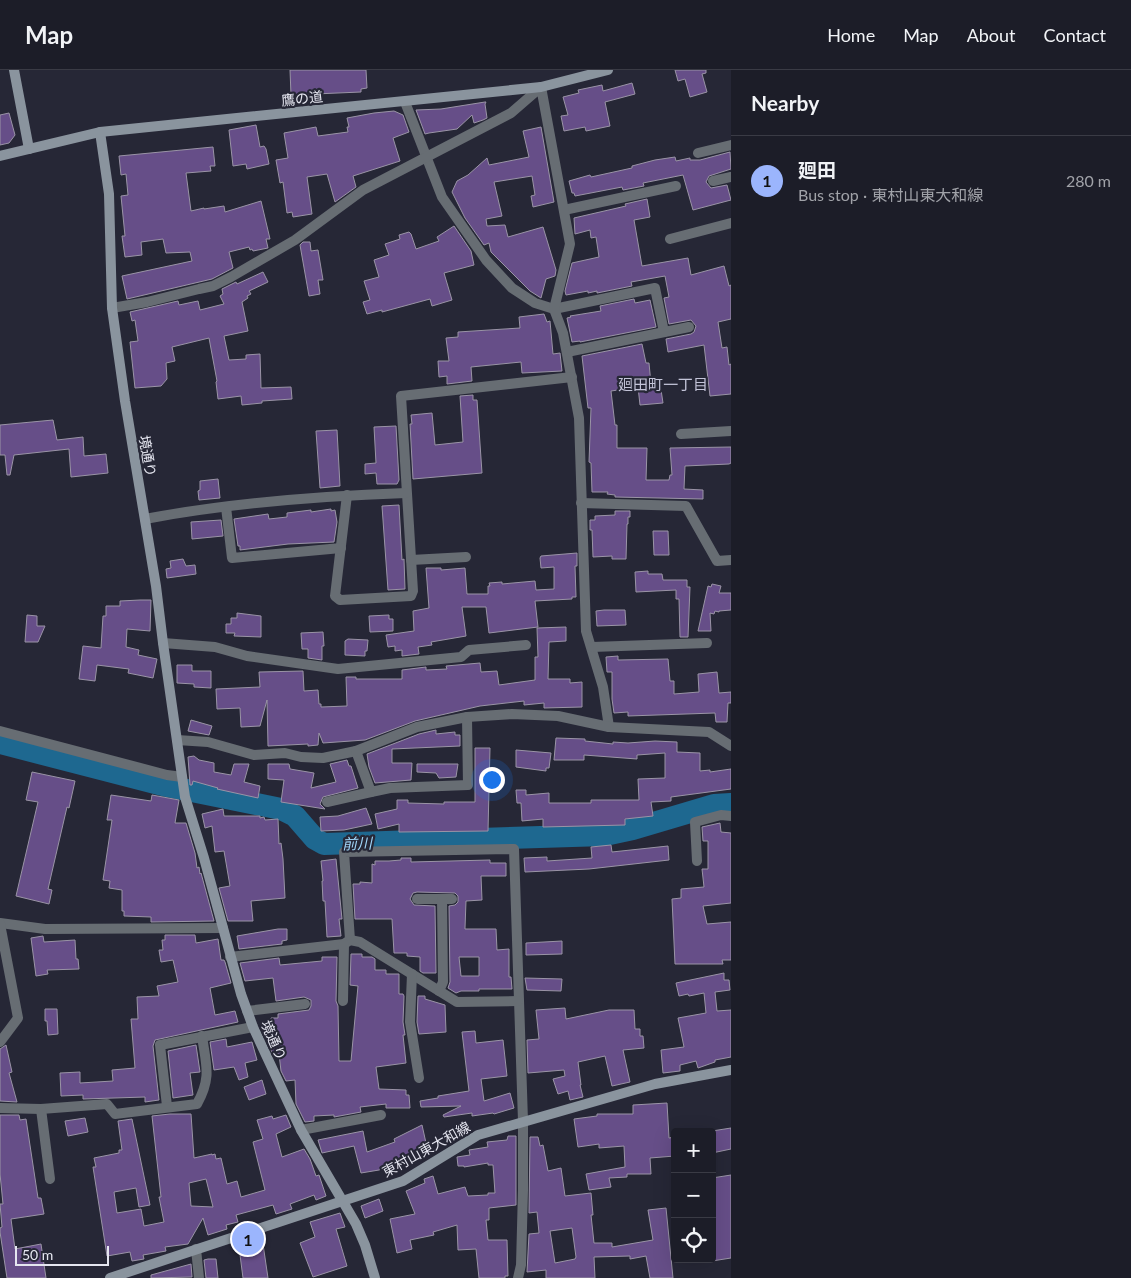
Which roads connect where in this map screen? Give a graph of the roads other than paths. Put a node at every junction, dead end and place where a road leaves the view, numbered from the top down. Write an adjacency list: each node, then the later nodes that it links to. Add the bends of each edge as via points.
1 (14, 70): 7 (street)
2 (608, 70): 3 (street, 鷹の道)
3 (541, 87): 4 (street, 鷹の道); 10 (street, via 511,113); 14 (street)
4 (405, 102): 5 (street, 鷹の道); 10 (street)
5 (100, 132): 7 (street, 鷹の道); 17 (street, 境通り, via 108,194)
6 (731, 145): 8 (street, via 711,155)
7 (29, 149): 9 (street, 鷹の道)
8 (698, 153)
9 (0, 156)
10 (426, 156): 17 (street, via 363,190 295,240 232,277 206,287); 18 (street, via 442,197 486,260 512,288 536,303)
11 (731, 177): 12 (street)
12 (713, 181)
13 (676, 186): 14 (street)
14 (564, 210): 18 (street, via 570,244)
15 (731, 223): 16 (street)
16 (670, 239)
17 (112, 308): 29 (street, 境通り, via 124,401)
18 (554, 309): 20 (street, via 655,288); 21 (street)
19 (689, 327): 20 (street)
20 (664, 332): 21 (street)
21 (567, 352): 22 (street)
22 (572, 378): 25 (street, via 401,396); 27 (street, via 579,418)
23 (731, 431): 24 (street)
24 (681, 434)
25 (406, 493): 26 (street); 32 (street)
26 (347, 495): 28 (street); 30 (street)
27 (581, 503): 33 (street, via 686,506 717,561); 37 (street, via 586,631)
28 (226, 507): 29 (street); 30 (street, via 232,558)
29 (145, 519): 34 (street, 境通り)
30 (340, 548): 32 (street, via 335,596 340,600 411,596)
31 (466, 557): 32 (street)
32 (412, 560)
33 (731, 560)
34 (163, 643): 36 (street, via 215,647 247,656 338,669 461,657 469,650); 41 (street, 境通り)
35 (707, 643): 37 (street)
36 (526, 645)
37 (592, 647): 39 (street)
38 (467, 717): 39 (street, via 512,714 558,716); 43 (street, via 417,728); 45 (street, via 468,785 390,788)
39 (609, 727): 42 (street, via 709,732)
40 (0, 731): 44 (street)
41 (177, 740): 43 (street, via 208,742 254,754 301,757 323,758); 44 (street, 境通り)
42 (731, 746)
43 (356, 751): 45 (street)
44 (183, 780): 51 (street, 境通り, via 185,797)
45 (371, 792): 46 (street)
46 (327, 802)
47 (731, 816): 48 (street, via 695,822)
48 (697, 861)
49 (417, 900): 55 (street, via 447,899 443,982)
50 (0, 923): 51 (street, via 45,929); 62 (street, via 18,1018)
51 (223, 928): 53 (street, 境通り)
52 (347, 942): 53 (street); 54 (street, via 360,942); 56 (street); 57 (street, via 344,852 514,849)
53 (230, 957): 59 (street, 境通り)
54 (412, 974): 55 (street); 64 (street, via 410,1022)
55 (439, 991): 57 (street, via 457,1002)
56 (343, 1001)
57 (518, 1001): 69 (street)
58 (305, 1004): 59 (street)
59 (247, 1011): 60 (street, 境通り)
60 (253, 1027): 61 (street); 70 (street, 境通り)
61 (202, 1036): 65 (street, via 208,1076 202,1095 197,1104); 65 (street, via 160,1046)
62 (0, 1042)
63 (731, 1070): 69 (street, 東村山東大和線, via 655,1084)
64 (419, 1078)
65 (167, 1106): 67 (street, via 115,1114 107,1104)
66 (0, 1108): 67 (street)
67 (41, 1109): 71 (street)
68 (381, 1115): 70 (street)
69 (523, 1121): 72 (street, 東村山東大和線, via 478,1134 403,1181); 77 (street, via 521,1265)
70 (301, 1130): 72 (street, 境通り)
71 (50, 1179)
72 (343, 1201): 73 (street, 東村山東大和線); 76 (street, 境通り, via 365,1245)
73 (196, 1249): 74 (street, 東村山東大和線); 75 (street)
74 (110, 1278)
75 (199, 1278)
76 (375, 1278)
77 (518, 1278)

